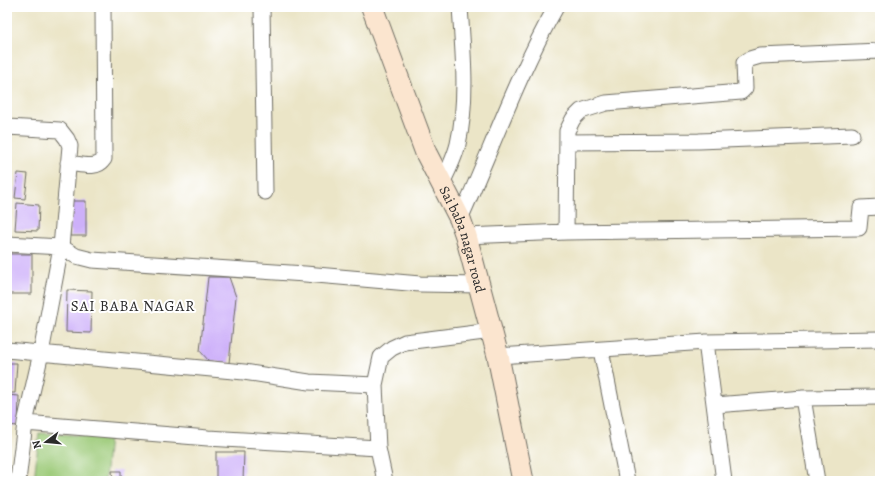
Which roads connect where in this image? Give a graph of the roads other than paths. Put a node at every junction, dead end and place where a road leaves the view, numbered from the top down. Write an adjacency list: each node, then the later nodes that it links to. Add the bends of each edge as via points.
1 (103, 7): 10 (street, via 104,159 96,166)
2 (262, 7): 12 (street)
3 (372, 7): 11 (main road, Sai baba nagar road, via 426,152)
4 (460, 7): 11 (street, via 464,110 458,145)
5 (556, 7): 14 (street, via 513,96)
6 (880, 51): 9 (street, via 760,56 744,63 746,88 741,92 606,103 581,111 573,119)
7 (7, 127): 10 (street, via 60,130 70,146)
8 (852, 135): 9 (street, via 700,141)
9 (567, 142): 15 (street)
10 (68, 163): 17 (street)
11 (442, 183): 14 (main road, Sai baba nagar road)
12 (265, 192)
13 (880, 207): 15 (street, via 861,208 859,228)
14 (463, 227): 15 (street); 18 (main road, Sai baba nagar road)
15 (566, 232)
16 (7, 244): 17 (street)
17 (61, 247): 18 (street, via 76,256 92,260 420,284); 24 (street)
18 (480, 285): 19 (main road, Sai baba nagar road)
19 (492, 331): 25 (main road, Sai baba nagar road); 26 (street, via 405,342 392,348 381,357)
20 (880, 339): 21 (street)
21 (706, 342): 23 (street); 29 (street)
22 (7, 350): 24 (street)
23 (601, 350): 25 (street); 35 (street)
24 (41, 353): 26 (street, via 244,372 309,382); 30 (street)
25 (498, 356): 34 (main road, Sai baba nagar road)
26 (375, 385): 31 (street)
27 (880, 397): 28 (street)
28 (803, 398): 29 (street); 37 (street)
29 (715, 405): 36 (street)
30 (26, 423): 31 (street, via 208,438); 32 (street)
31 (378, 448): 33 (street)
32 (18, 481)
33 (385, 481)
34 (523, 481)
35 (627, 481)
36 (724, 481)
37 (817, 481)

